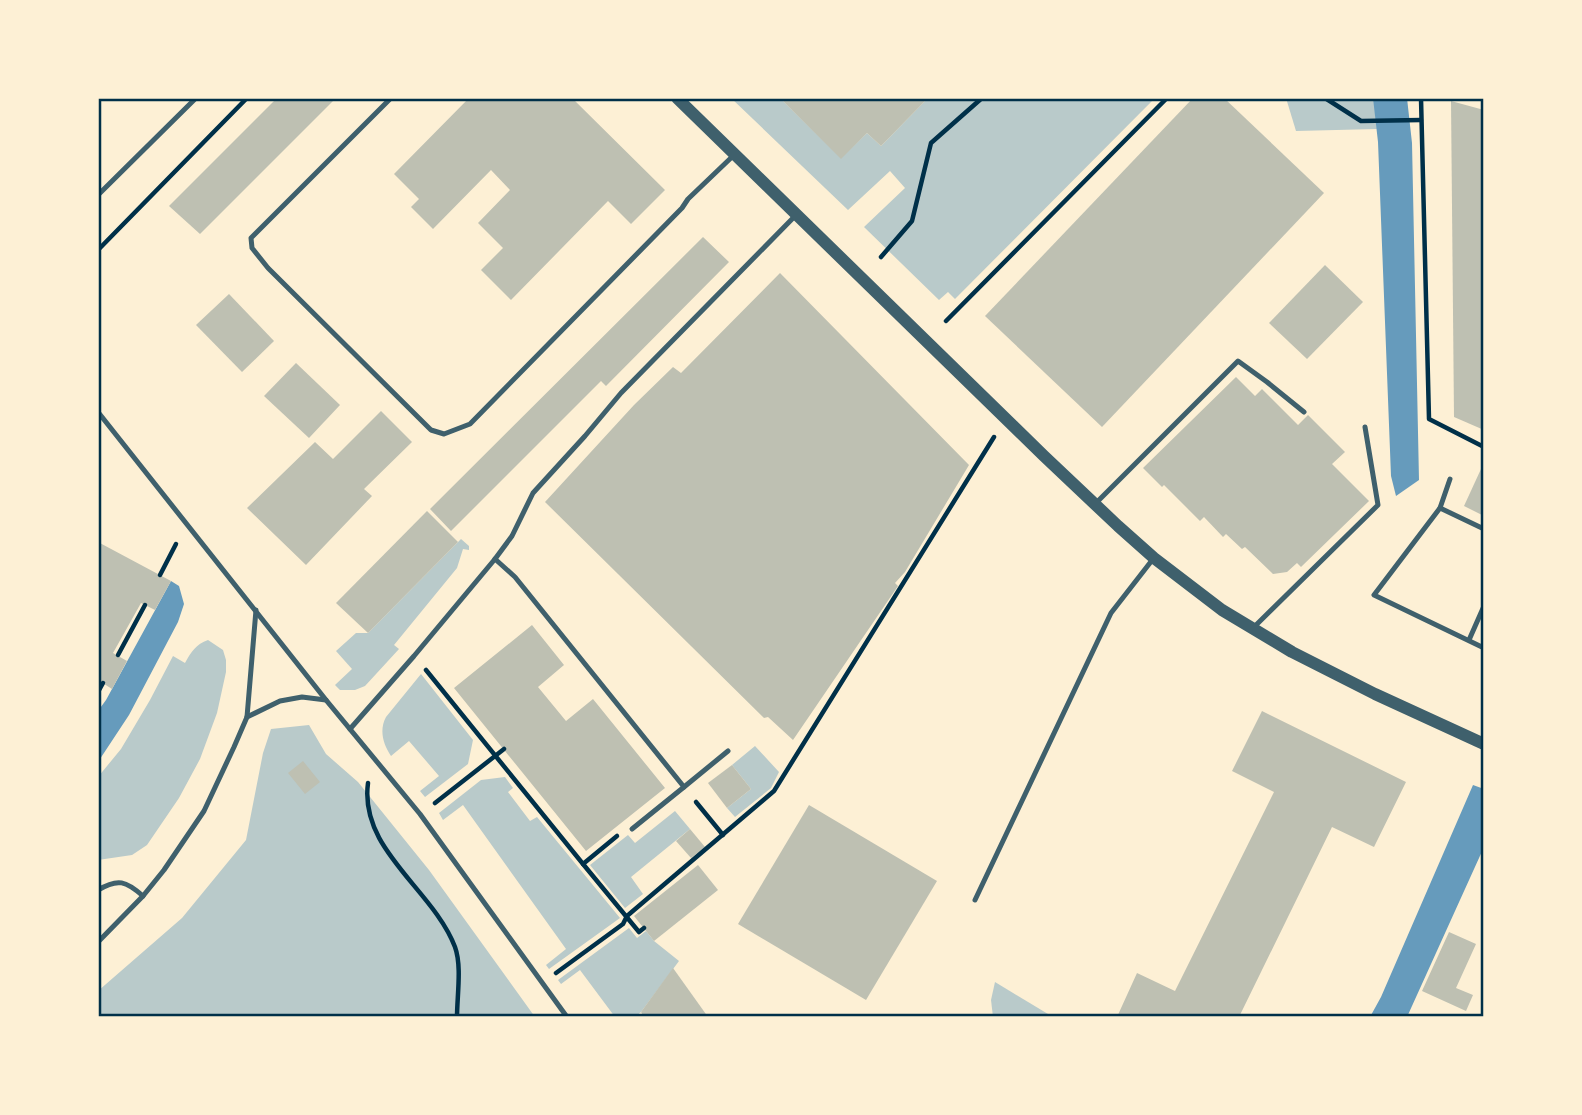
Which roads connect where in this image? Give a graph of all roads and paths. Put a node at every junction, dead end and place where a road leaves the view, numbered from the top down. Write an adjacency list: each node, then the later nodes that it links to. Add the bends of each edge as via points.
1 (196, 98): 11 (lane)
2 (247, 98): 13 (path)
3 (391, 98): 10 (lane, via 251,238 268,268 431,430 444,434 470,424)
4 (677, 98): 10 (street)
5 (982, 98): 14 (path, via 931,143 912,221)
6 (1167, 98): 15 (path)
7 (1325, 98): 9 (path, via 1361,121)
8 (1420, 98): 9 (path)
9 (1421, 120): 20 (path, via 1429,419)
10 (735, 154): 12 (street)
11 (98, 195)
12 (796, 215): 18 (street); 27 (lane, via 621,393 533,492)
13 (98, 250)
14 (881, 257)
15 (946, 321)
16 (98, 412): 31 (lane)
17 (1304, 412): 22 (lane, via 1238,361)
18 (1007, 419): 22 (street); 50 (path, via 774,791)
19 (1365, 427): 32 (lane, via 1378,505)
20 (1484, 446)
21 (1450, 479): 23 (lane)
22 (1094, 504): 26 (street)
23 (1440, 508): 24 (lane); 33 (lane, via 1374,595)
24 (1484, 529)
25 (176, 544): 28 (path)
26 (1154, 558): 32 (street); 54 (lane, via 1111,613)
27 (495, 559): 36 (lane); 47 (lane, via 515,577)
28 (160, 575)
29 (145, 605): 35 (path)
30 (1484, 606): 33 (lane)
31 (256, 610): 39 (lane); 40 (lane)
32 (1252, 629): 42 (street, via 1375,694)
33 (1469, 640): 34 (lane)
34 (1484, 648)
35 (118, 656)
36 (414, 656): 41 (lane); 45 (path)
37 (103, 683): 38 (path)
38 (98, 692)
39 (326, 700): 40 (lane, via 302,697 280,701); 41 (lane)
40 (247, 717): 53 (lane, via 204,811)
41 (350, 729): 46 (lane)
42 (1484, 744)
43 (504, 749): 45 (path)
44 (728, 751): 47 (lane)
45 (494, 756): 48 (path); 51 (path)
46 (373, 758): 48 (lane); 59 (path, via 366,801 369,813 377,835 437,915 456,950)
47 (684, 787): 49 (lane); 50 (path)
48 (420, 814): 58 (lane)
49 (632, 829): 51 (path)
50 (723, 835): 55 (path)
51 (583, 864): 55 (path)
52 (98, 890): 53 (lane, via 120,882)
53 (143, 896): 57 (lane)
54 (975, 900)
55 (627, 916): 56 (path, via 639,932); 58 (path, via 623,924)
56 (644, 928)
57 (98, 942)
58 (542, 983): 60 (lane)
59 (457, 1017)
60 (567, 1017)

